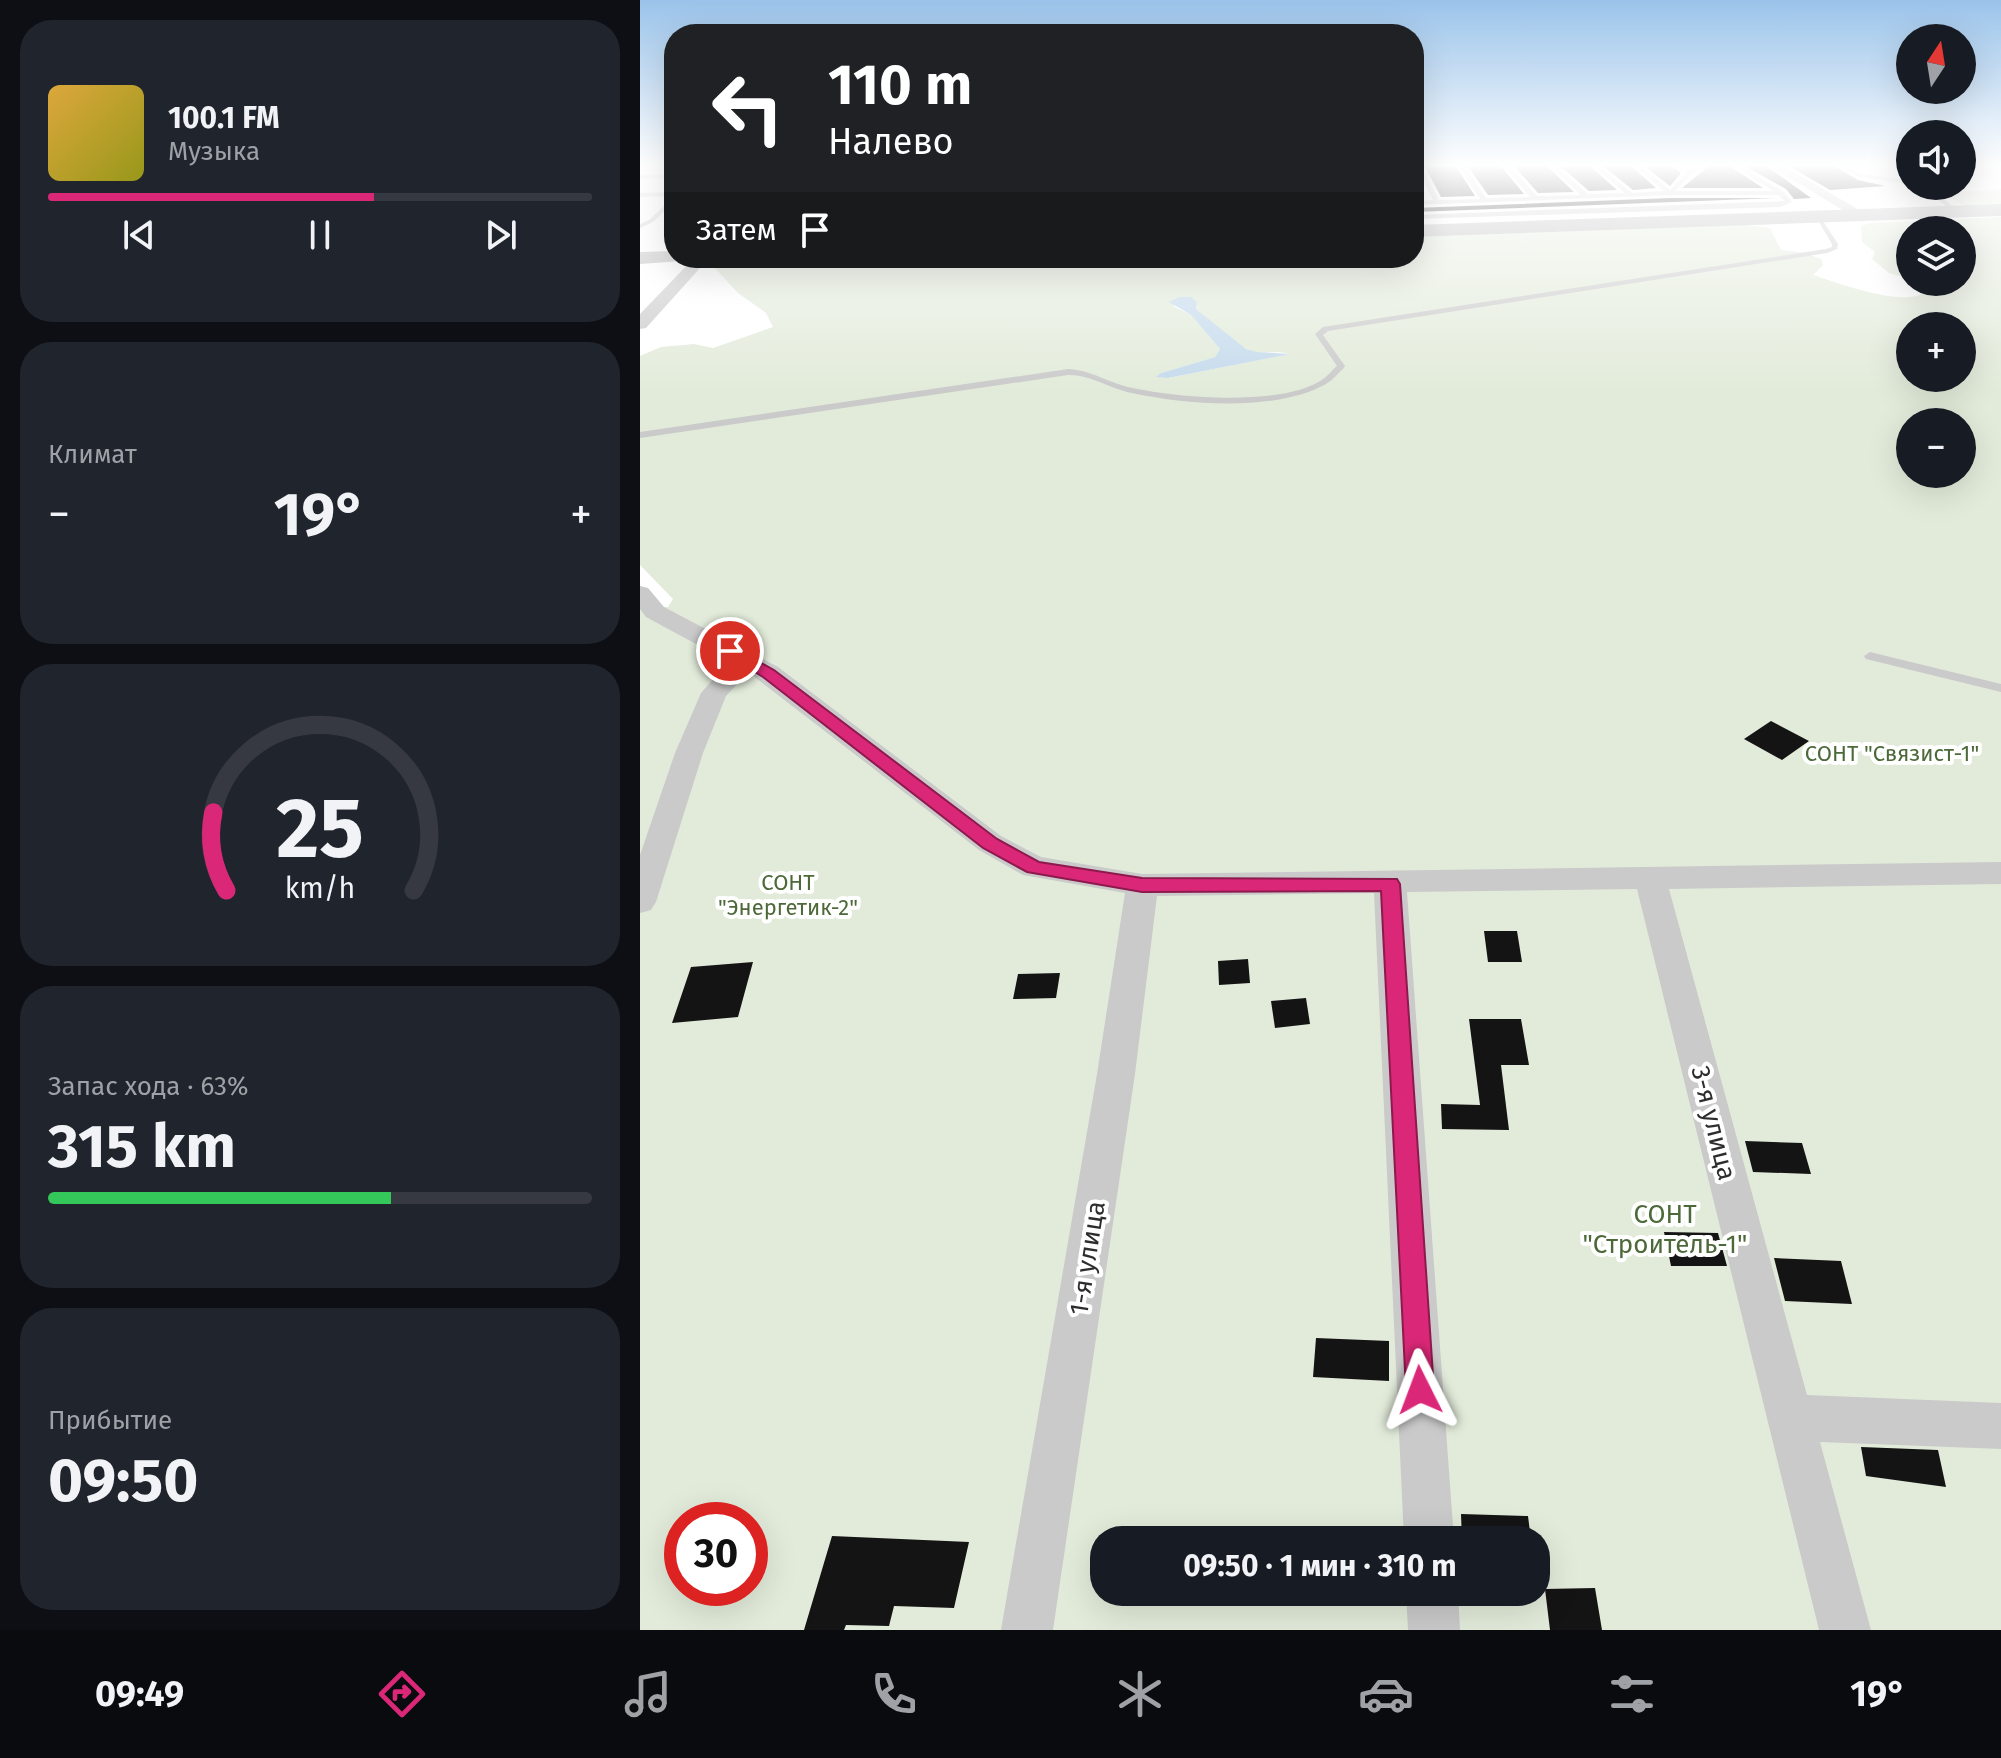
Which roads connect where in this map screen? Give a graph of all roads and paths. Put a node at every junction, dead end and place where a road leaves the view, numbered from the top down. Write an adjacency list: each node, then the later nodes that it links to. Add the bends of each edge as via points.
1 (1833, 241): 6 (lane, via 1835,248 1827,251 1326,329 1319,334 1341,366 1335,377 1277,397 1224,399 1134,391 1095,374 1068,372)
2 (664, 257): 3 (main road)
3 (640, 258)
4 (693, 268): 5 (street)
5 (640, 324)
6 (640, 435)
7 (640, 593): 9 (street, via 655,612)
8 (1870, 656): 10 (lane)
9 (753, 664): 14 (street, via 990,843 1034,867); 15 (street, via 730,676 714,693)
10 (2001, 688)
11 (2001, 873): 12 (street)
12 (1650, 876): 13 (street); 16 (street, 3-я улица)
13 (1390, 884): 14 (street); 18 (street)
14 (1142, 885): 20 (street, 1-я улица)
15 (640, 902)
16 (1789, 1417): 17 (street); 22 (street, 3-я улица)
17 (2001, 1426)
18 (1428, 1526)
19 (1433, 1606): 21 (street)
20 (1027, 1630)
21 (1434, 1630)
22 (1845, 1630)

